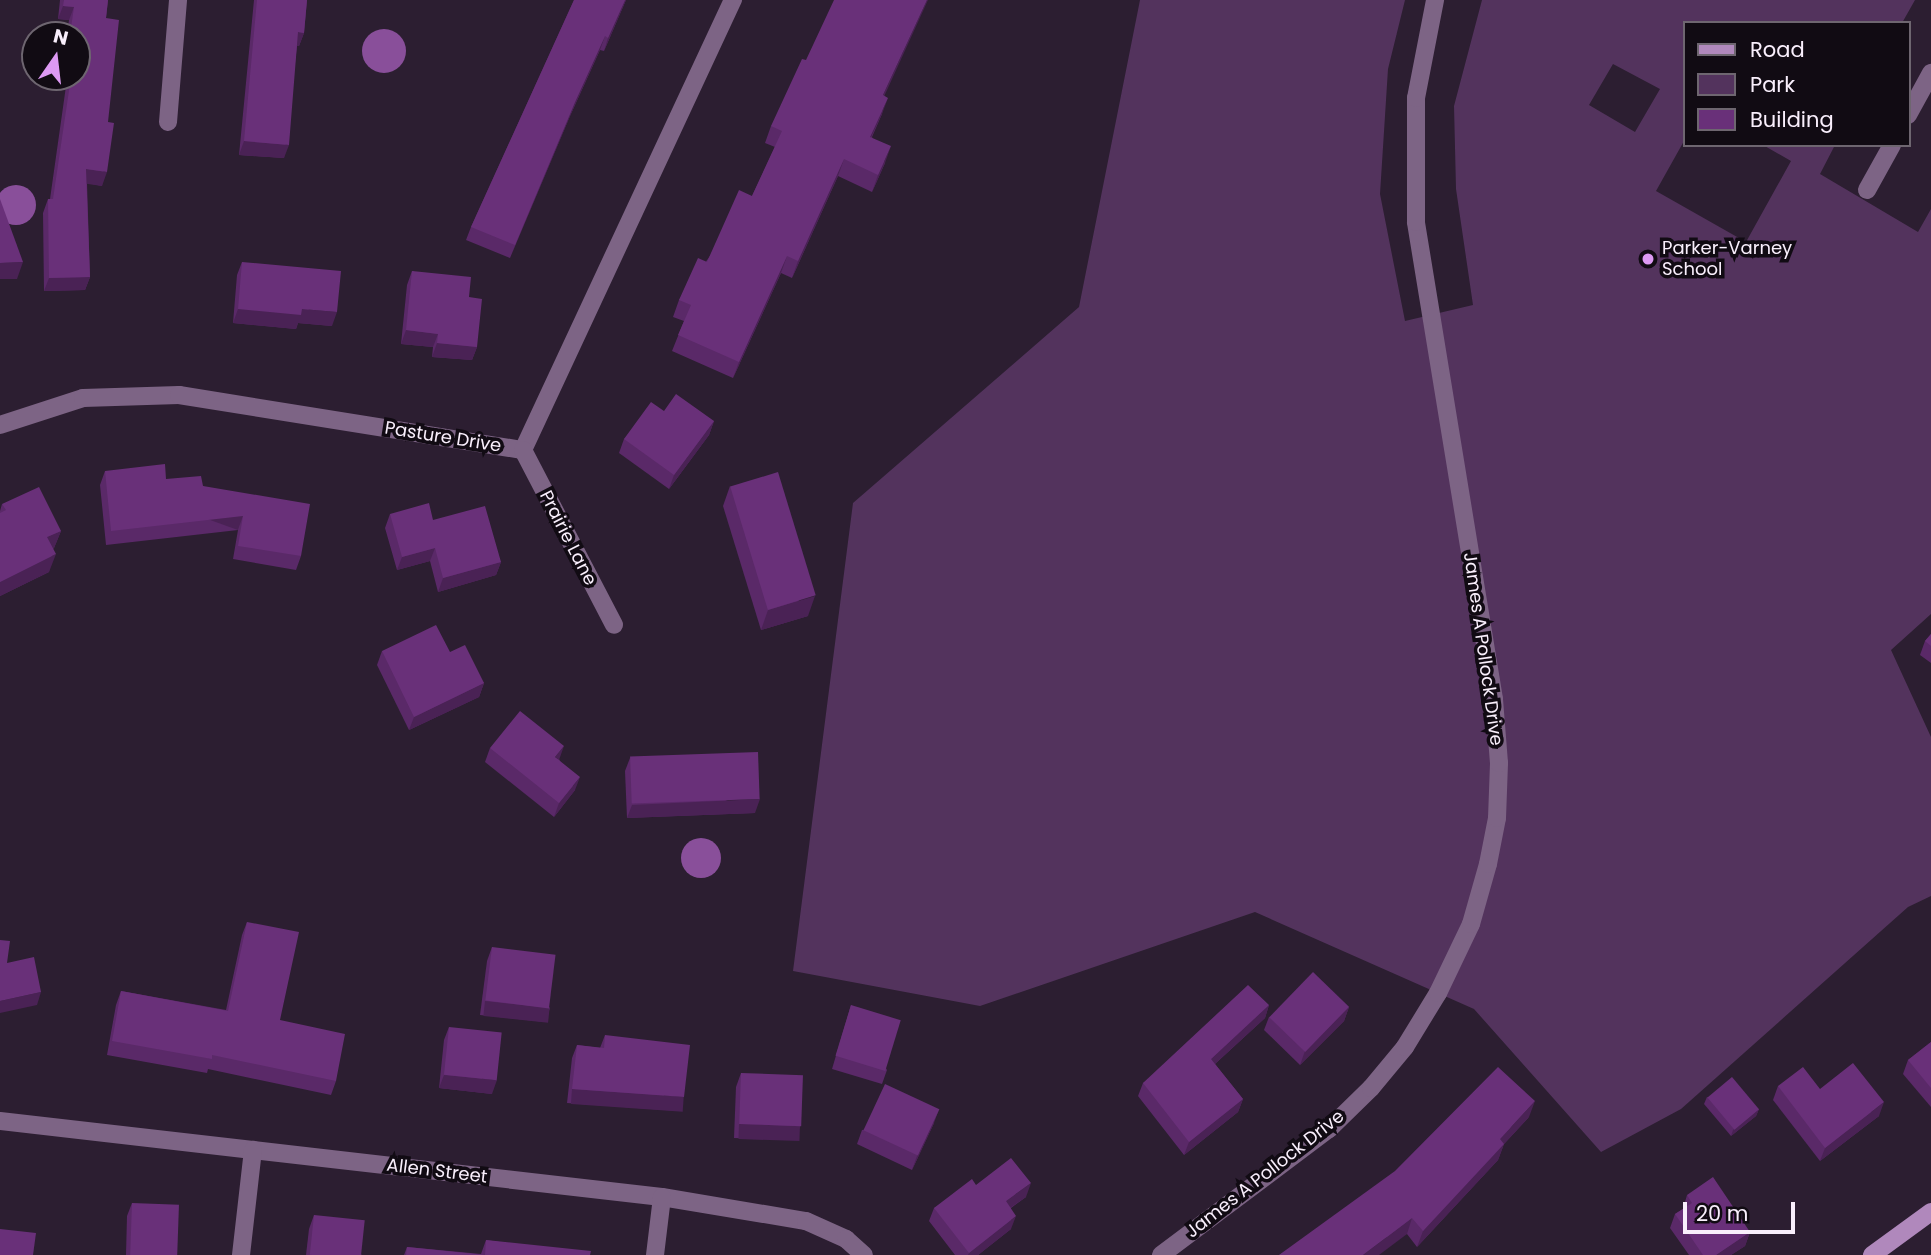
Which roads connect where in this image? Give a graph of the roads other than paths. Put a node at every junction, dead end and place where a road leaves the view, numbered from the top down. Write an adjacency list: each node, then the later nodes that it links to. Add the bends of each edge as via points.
1 (178, 0): 6 (street)
2 (733, 0): 10 (street, Pasture Drive)
3 (1435, 0): 19 (street, James A Pollock Drive, via 1416,99 1416,222 1494,699 1498,790 1488,864 1471,924 1438,993 1405,1047 1371,1088 1329,1129)
4 (1931, 73): 5 (street)
5 (1910, 111)
6 (168, 122)
7 (1891, 147): 8 (street)
8 (1867, 190)
9 (0, 425): 10 (street, Pasture Drive, via 83,398 179,395)
10 (523, 450): 11 (street, Prairie Lane)
11 (614, 625)
12 (0, 1121): 13 (street, Allen Street)
13 (253, 1150): 14 (street, Allen Street); 16 (street)
14 (662, 1197): 17 (street); 18 (street, Allen Street, via 806,1221 846,1239)
15 (1931, 1212): 20 (street)
16 (241, 1255)
17 (655, 1255)
18 (864, 1255)
19 (1161, 1255)
20 (1872, 1255)

